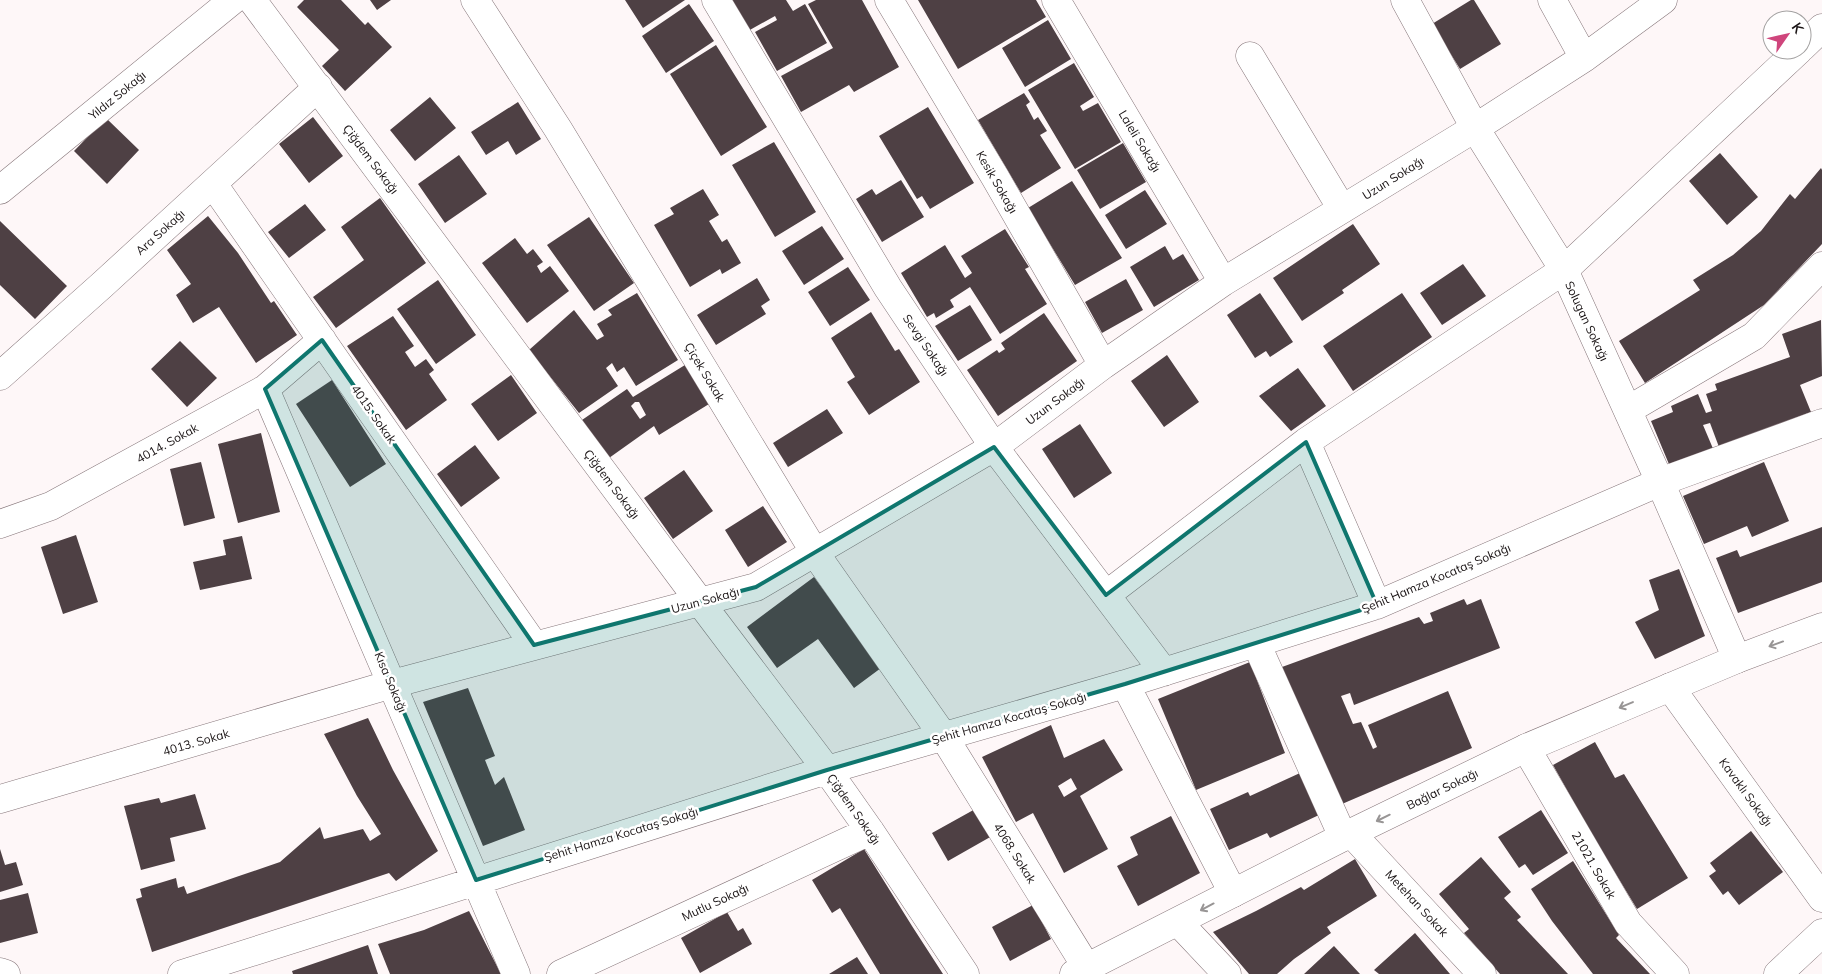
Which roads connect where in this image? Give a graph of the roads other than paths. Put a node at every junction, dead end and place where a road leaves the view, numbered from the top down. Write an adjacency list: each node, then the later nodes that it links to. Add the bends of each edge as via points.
1 (234, 0): 18 (street, Yıldız Sokağı)
2 (252, 0): 15 (street, Çiğdem Sokağı)
3 (475, 0): 33 (street, Çiçek Sokak, via 558,128)
4 (716, 0): 30 (street, Sevgi Sokağı, via 888,288)
5 (889, 0): 24 (street, Kesik Sokağı)
6 (1056, 0): 22 (street, Laleli Sokağı)
7 (1405, 0): 16 (street, Solugan Sokağı)
8 (1552, 0): 13 (street)
9 (1664, 0): 13 (street, Uzun Sokağı)
10 (1822, 28): 11 (street)
11 (1812, 38)
12 (1250, 56): 19 (street)
13 (1584, 58): 16 (street, Uzun Sokağı)
14 (1787, 60): 21 (street)
15 (318, 87): 17 (street, Ara Sokağı); 35 (street, Çiğdem Sokağı)
16 (1475, 128): 19 (street, Uzun Sokağı); 21 (street, Solugan Sokağı)
17 (213, 184): 23 (street, 4015. Sokak); 25 (street, Ara Sokağı)
18 (0, 190)
19 (1342, 209): 22 (street, Uzun Sokağı)
20 (1821, 269): 27 (street, via 1754,336)
21 (1564, 270): 27 (street, Solugan Sokağı); 29 (street)
22 (1223, 282): 24 (street, Uzun Sokağı)
23 (322, 340): 26 (street, 4014. Sokak); 39 (street, 4015. Sokak)
24 (1103, 365): 30 (street, Uzun Sokağı)
25 (0, 376)
26 (265, 389): 32 (street, 4014. Sokak, via 51,506); 42 (street, Kısa Sokağı)
27 (1628, 410): 31 (street, Solugan Sokağı)
28 (1822, 423): 31 (street, Şehit Hamza Kocataş Sokağı)
29 (1306, 442): 34 (street); 36 (street)
30 (994, 447): 33 (street, Uzun Sokağı); 34 (street, Sevgi Sokağı)
31 (1660, 482): 36 (street, Şehit Hamza Kocataş Sokağı); 40 (street, Solugan Sokağı)
32 (0, 524)
33 (815, 553): 35 (street, Uzun Sokağı, via 756,587); 45 (street, Çiçek Sokak)
34 (1106, 594): 41 (street, Sevgi Sokağı)
35 (700, 602): 39 (street, Uzun Sokağı); 47 (street, Çiğdem Sokağı)
36 (1377, 605): 38 (street, Şehit Hamza Kocataş Sokağı)
37 (1821, 629): 40 (street, Bağlar Sokağı, one-way to 40)
38 (1256, 643): 41 (street, Şehit Hamza Kocataş Sokağı); 50 (street, Metehan Sokak)
39 (534, 645): 42 (street, Uzun Sokağı)
40 (1737, 659): 44 (street, Bağlar Sokağı)
41 (1164, 672): 43 (street, Şehit Hamza Kocataş Sokağı)
42 (392, 684): 48 (street, 4013. Sokak); 51 (street, Kısa Sokağı)
43 (1125, 684): 45 (street, Şehit Hamza Kocataş Sokağı); 52 (street)
44 (1670, 687): 46 (street, Bağlar Sokağı, one-way to 46); 53 (street, Kavaklı Sokağı)
45 (944, 737): 47 (street, Şehit Hamza Kocataş Sokağı); 57 (street, 4068. Sokak)
46 (1526, 748): 50 (street, Bağlar Sokağı, one-way to 50); 66 (street, 21021. Sokak, via 1628,924)
47 (827, 770): 49 (street, Çiğdem Sokağı); 51 (street, Şehit Hamza Kocataş Sokağı)
48 (0, 799)
49 (870, 831): 56 (street, Mutlu Sokağı); 63 (street, Çiğdem Sokağı)
50 (1347, 835): 52 (street, Bağlar Sokağı); 65 (street, Metehan Sokak)
51 (476, 880): 60 (street, Şehit Hamza Kocataş Sokağı); 61 (street, Kısa Sokağı)
52 (1233, 892): 54 (street, Bağlar Sokağı, one-way to 54)
53 (1822, 898)
54 (1178, 922): 57 (street, Bağlar Sokağı); 64 (street)
55 (1822, 933): 67 (street)
56 (602, 965): 62 (street, Mutlu Sokağı)
57 (1080, 971)
58 (0, 972): 59 (street)
59 (6, 974)
60 (182, 974)
61 (516, 974)
62 (561, 974)
63 (966, 974)
64 (1227, 974)
65 (1482, 974)
66 (1675, 974)
67 (1778, 974)

